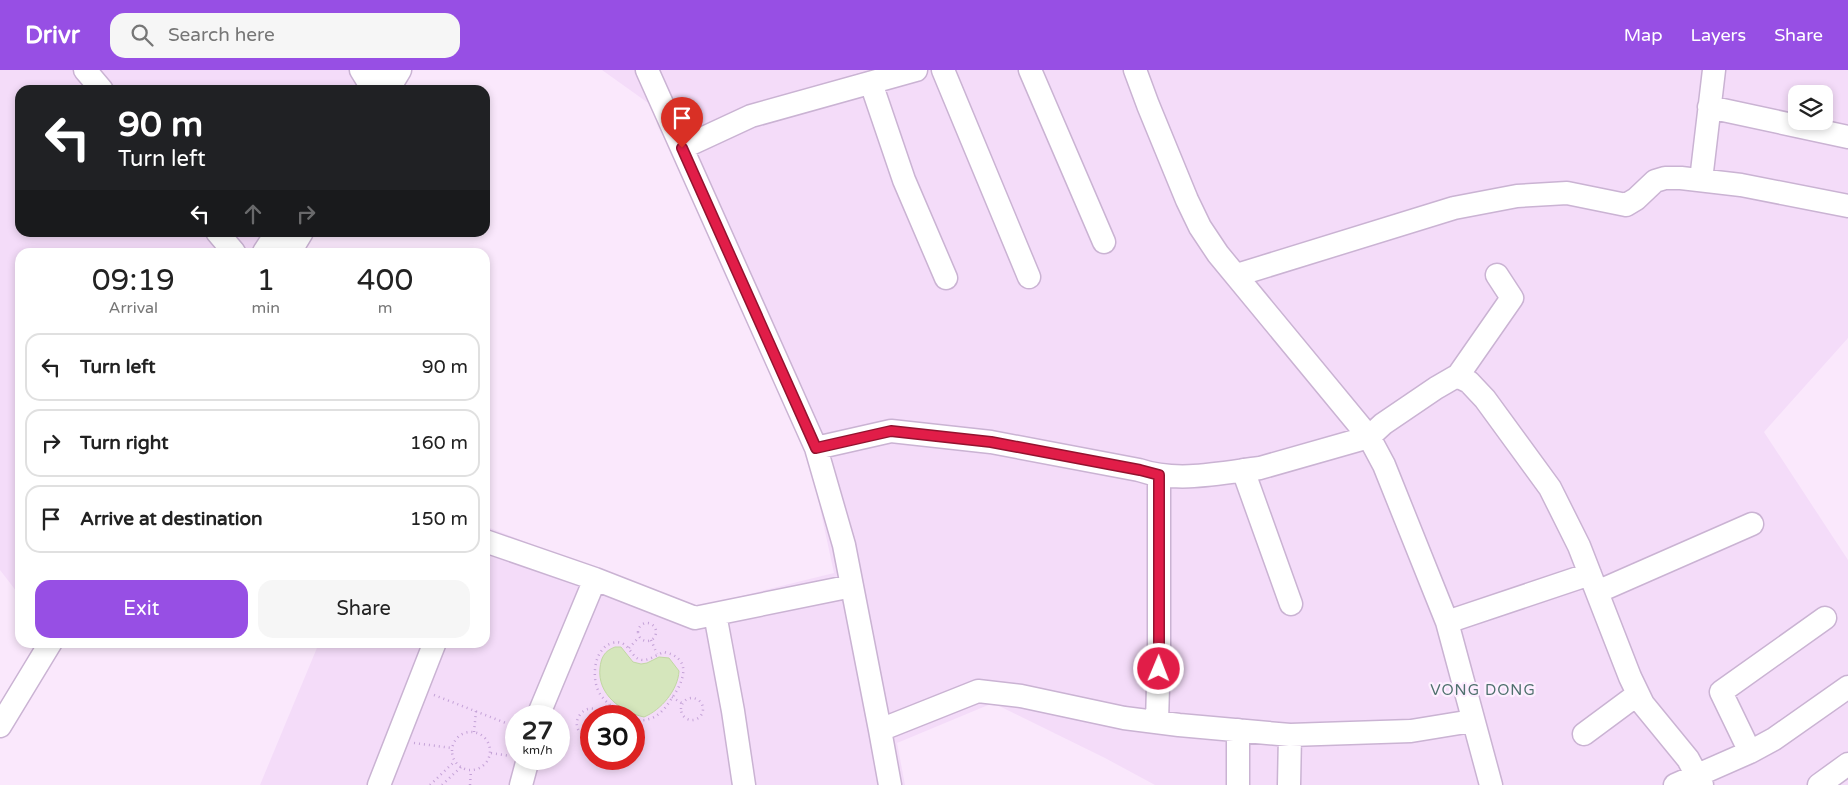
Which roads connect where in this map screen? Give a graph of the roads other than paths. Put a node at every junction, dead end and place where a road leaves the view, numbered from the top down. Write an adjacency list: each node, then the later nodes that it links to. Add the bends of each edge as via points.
1 (85, 70): 11 (street)
2 (400, 70): 9 (street)
3 (647, 70): 14 (street)
4 (916, 70): 10 (street)
5 (943, 70): 27 (street)
6 (1030, 70): 20 (street)
7 (1136, 70): 25 (street, via 1200,227)
8 (1714, 70): 12 (street)
9 (372, 81)
10 (871, 83): 14 (street, via 751,116); 26 (street, via 904,180)
11 (98, 85)
12 (1709, 107): 13 (street); 15 (street)
13 (1848, 137)
14 (682, 148): 30 (street)
15 (1701, 180): 16 (street); 25 (street, via 1658,179 1626,205 1552,193 1454,208)
16 (1848, 206)
17 (222, 237): 21 (street)
18 (274, 237): 22 (street)
19 (299, 237): 23 (street)
20 (1104, 242)
21 (231, 248)
22 (267, 248)
23 (292, 248)
24 (1497, 275): 28 (street, via 1512,298)
25 (1237, 276): 29 (street)
26 (946, 278)
27 (1029, 278)
28 (1457, 377): 29 (street, via 1383,424); 36 (street, via 1469,382 1484,399 1550,488)
29 (1369, 437): 31 (street); 41 (street, via 1384,465)
30 (816, 448): 32 (street, via 891,431 991,442); 37 (street)
31 (1243, 470): 32 (street, via 1173,477); 38 (street)
32 (1159, 475): 48 (street)
33 (1752, 524): 36 (street)
34 (490, 543): 35 (street)
35 (596, 579): 39 (street, via 695,618); 46 (street)
36 (1594, 583): 41 (street); 45 (street)
37 (852, 586): 39 (street); 50 (street)
38 (1290, 604)
39 (715, 614): 60 (street)
40 (1825, 618): 54 (street, via 1721,692)
41 (1447, 622): 47 (street)
42 (47, 648): 49 (street)
43 (433, 648): 58 (street)
44 (1848, 687): 54 (street)
45 (1638, 694): 52 (street); 57 (street, via 1688,759)
46 (543, 705)
47 (1472, 721): 53 (street, via 1411,731); 64 (street)
48 (1157, 722): 50 (street, via 978,691); 51 (street)
49 (0, 726)
50 (880, 730): 61 (street)
51 (1238, 730): 53 (street); 62 (street)
52 (1584, 734)
53 (1290, 735): 63 (street)
54 (1750, 752): 57 (street)
55 (1848, 764): 66 (street)
56 (520, 770): 59 (street)
57 (1700, 781): 65 (street)
58 (379, 785)
59 (521, 785)
60 (744, 785)
61 (890, 785)
62 (1238, 785)
63 (1289, 785)
64 (1491, 785)
65 (1676, 785)
66 (1819, 785)

